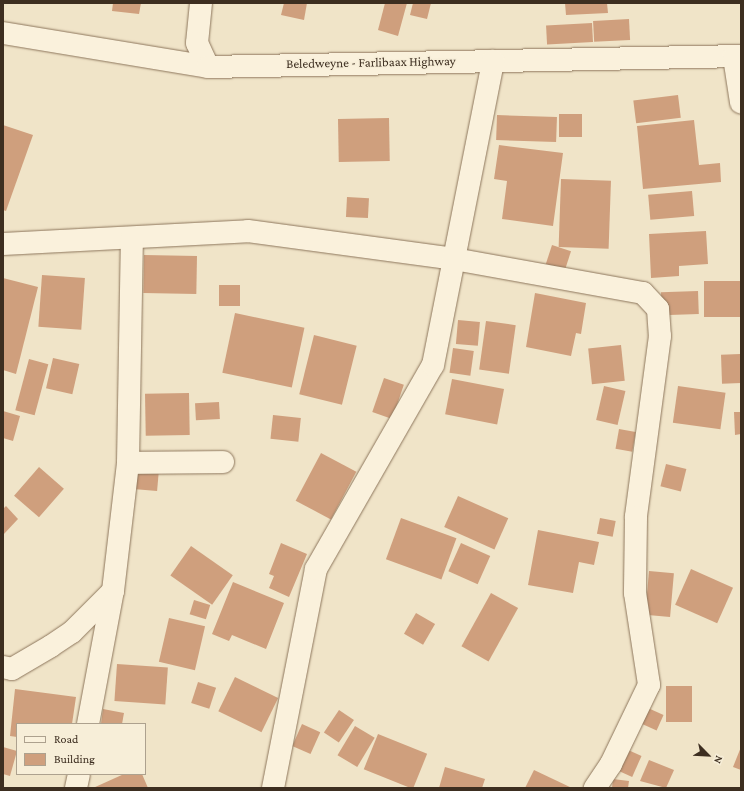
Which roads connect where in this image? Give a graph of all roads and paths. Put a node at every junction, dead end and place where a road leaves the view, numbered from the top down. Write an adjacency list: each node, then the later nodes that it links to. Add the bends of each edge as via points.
1 (201, 3): 5 (street, via 197,43)
2 (3, 33): 5 (street, Beledweyne - Farlibaax Highway)
3 (738, 57): 4 (street, Beledweyne - Farlibaax Highway); 6 (street)
4 (493, 61): 5 (street, Beledweyne - Farlibaax Highway); 9 (street)
5 (208, 67)
6 (741, 102)
7 (132, 238): 8 (street); 9 (street, via 248,231); 11 (street)
8 (3, 244)
9 (454, 259): 17 (street, via 433,365 316,569); 18 (street, via 643,293 658,309 660,336 636,517 635,593 649,685 611,764)
10 (223, 462): 11 (street)
11 (128, 463): 12 (street)
12 (113, 592): 13 (street, via 72,632 12,669); 14 (street)
13 (3, 667)
14 (88, 723)
15 (79, 775): 16 (street)
16 (76, 788)
17 (273, 788)
18 (594, 788)

